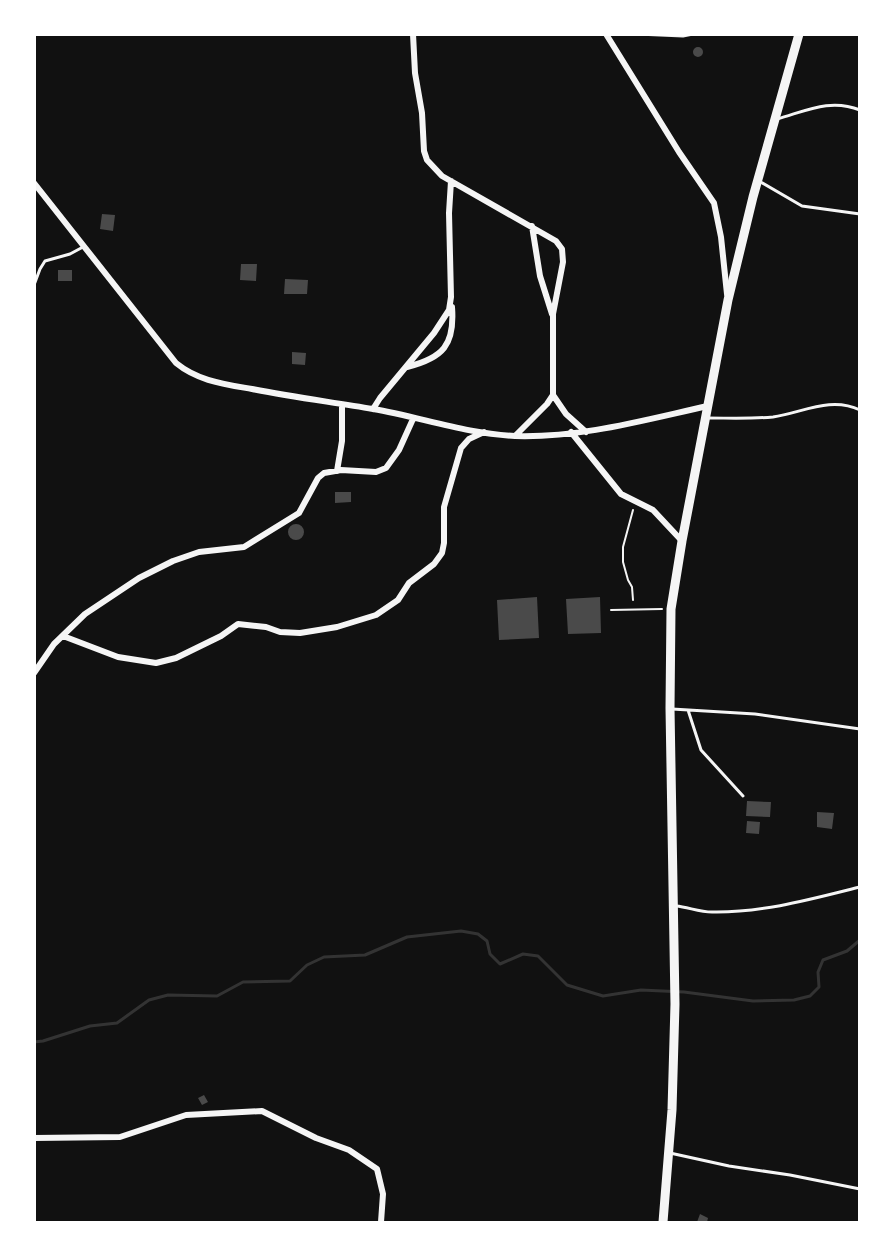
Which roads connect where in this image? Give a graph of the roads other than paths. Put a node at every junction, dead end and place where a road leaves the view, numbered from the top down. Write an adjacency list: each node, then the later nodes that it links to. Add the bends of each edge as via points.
1 (413, 34): 9 (street, via 424,151 427,160)
2 (606, 34): 16 (street, via 714,203)
3 (637, 34): 4 (lane)
4 (693, 34)
5 (800, 34): 7 (main road)
6 (860, 110): 7 (lane, via 844,104 825,106)
7 (775, 120): 8 (main road)
8 (758, 180): 11 (lane, via 802,206); 16 (main road)
9 (451, 181): 12 (street); 15 (street)
10 (34, 183): 13 (street)
11 (860, 214)
12 (532, 226): 17 (street, via 540,276); 17 (street, via 556,240 562,249)
13 (85, 247): 14 (lane, via 45,261); 20 (street, via 186,371 208,381)
14 (34, 285)
15 (451, 295): 18 (street, via 443,320); 18 (street, via 453,323 443,351 428,362)
16 (728, 300): 21 (main road)
17 (553, 314): 19 (street)
18 (405, 367): 22 (street)
19 (553, 395): 28 (street); 29 (street)
20 (342, 405): 22 (street); 30 (street)
21 (708, 405): 25 (main road); 28 (street)
22 (373, 409): 24 (street)
23 (860, 410): 25 (lane, via 838,404 771,417)
24 (413, 418): 26 (street); 30 (street, via 386,468 376,472)
25 (705, 418): 31 (main road)
26 (485, 431): 29 (street); 32 (street, via 461,448 444,507 442,553 409,583 398,600 376,615 300,633 238,624 176,658 156,663 118,657)
27 (571, 432): 28 (street); 29 (street); 31 (street, via 621,494 653,510)
28 (586, 432)
29 (515, 436)
30 (337, 471): 32 (street, via 318,478 299,513 283,524 244,547 199,552 139,578 85,614)
31 (682, 541): 34 (main road, via 671,609)
32 (63, 636): 33 (street)
33 (34, 673)
34 (670, 708): 35 (lane); 39 (main road)
35 (688, 710): 36 (lane, via 755,714); 37 (lane, via 701,750)
36 (860, 729)
37 (743, 796)
38 (860, 887): 39 (lane, via 800,902 734,912 696,911)
39 (673, 905): 41 (main road, via 675,1004)
40 (34, 1138): 43 (street, via 120,1137 186,1115 262,1111 349,1150 377,1169 383,1194)
41 (669, 1152): 42 (lane); 44 (main road)
42 (860, 1189)
43 (381, 1222)
44 (663, 1222)

